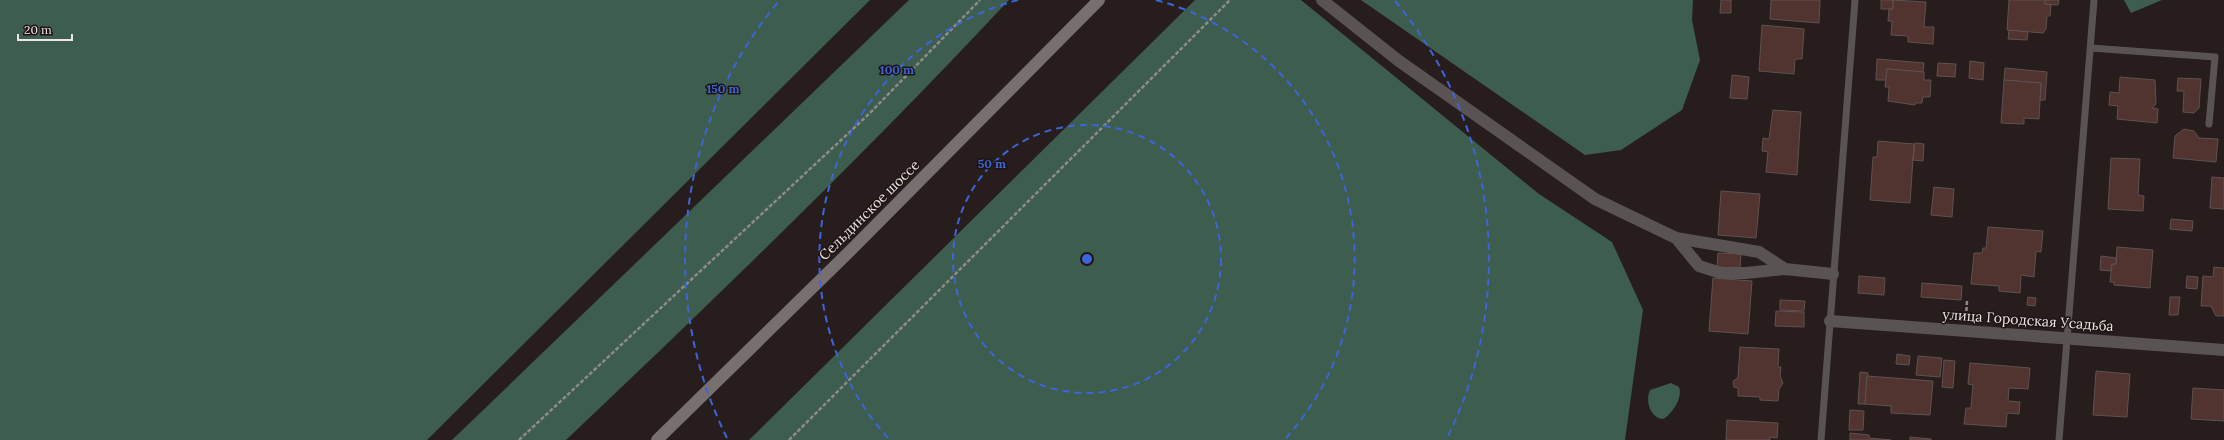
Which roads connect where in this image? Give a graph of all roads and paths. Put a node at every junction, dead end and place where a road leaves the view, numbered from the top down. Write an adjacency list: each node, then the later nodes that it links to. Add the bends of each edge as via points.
1 (980, 0): 15 (path, via 869,114)
2 (1099, 0): 16 (main road, Сельдинское шоссе, via 849,252)
3 (1230, 0): 17 (path)
4 (1322, 0): 9 (street, via 1400,61 1595,199)
5 (1855, 0): 11 (lane)
6 (2094, 0): 7 (lane)
7 (2091, 48): 8 (lane, via 2215,57); 13 (lane)
8 (2209, 124)
9 (1676, 238): 10 (street, via 1759,252); 10 (street, via 1699,266 1721,273)
10 (1785, 269): 11 (street)
11 (1833, 274): 12 (lane)
12 (1830, 321): 13 (street, улица Городская Усадьба); 18 (lane)
13 (2068, 338): 14 (street, улица Городская Усадьба); 19 (lane)
14 (2224, 350)
15 (519, 440)
16 (657, 440)
17 (789, 440)
18 (1821, 440)
19 (2060, 440)

